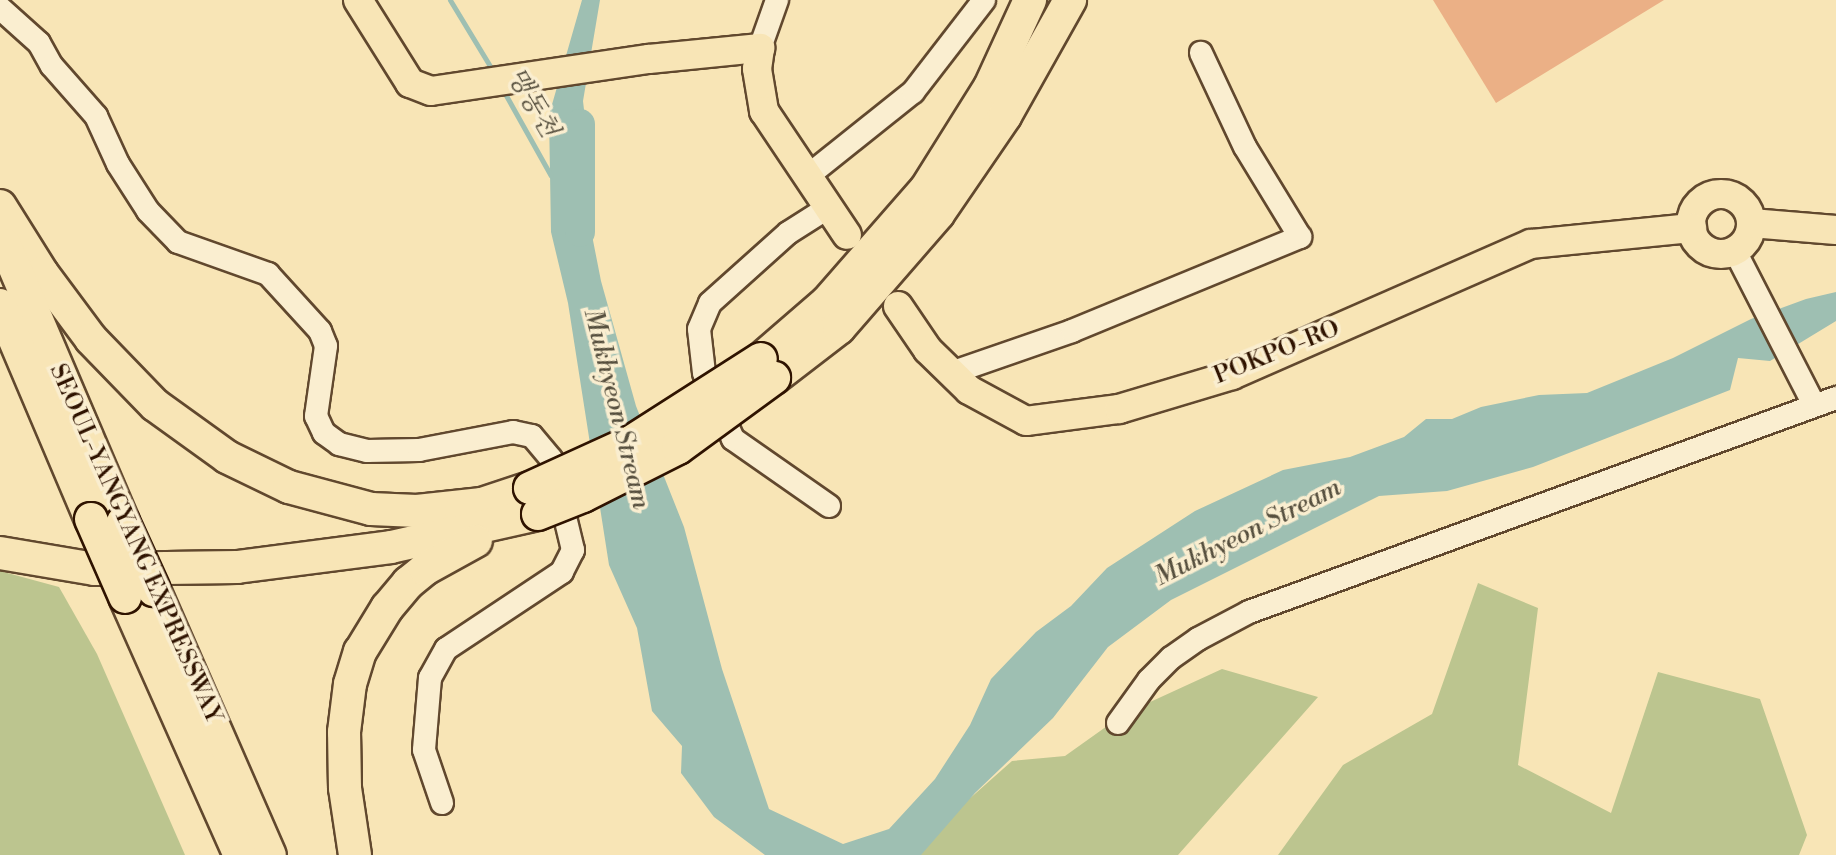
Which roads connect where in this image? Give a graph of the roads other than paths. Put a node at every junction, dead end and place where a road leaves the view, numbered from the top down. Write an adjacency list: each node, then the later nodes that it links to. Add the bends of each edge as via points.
1 (358, 0): 7 (main road, via 410,83 431,91)
2 (777, 0): 7 (street)
3 (984, 0): 9 (street, via 913,92)
4 (1030, 0): 20 (highway, via 990,87 926,189)
5 (1070, 0): 20 (highway, via 1005,116 938,214 839,328)
6 (0, 8): 31 (street, via 39,43 96,116 118,164 178,242 268,274 320,331 326,346 316,416 324,433 339,444 380,451 419,450 513,432 532,436 551,459 573,550 562,572 446,649 430,678 424,750)
7 (760, 48): 9 (main road, via 757,69 764,111)
8 (1201, 53): 21 (street, via 1245,147 1300,237 1072,331)
9 (809, 175): 11 (main road)
10 (0, 206): 25 (highway, via 91,339 155,405 227,457 289,487 371,509 417,511)
11 (829, 207): 16 (main road); 26 (street, via 788,233 710,303 699,329 704,373 733,439)
12 (1751, 223): 13 (main road, via 1742,202 1717,194 1699,204); 14 (main road); 17 (main road)
13 (1692, 228): 17 (main road, via 1701,247); 21 (main road, POKPO-RO, via 1531,244 1232,375 1119,409 1026,421 969,390)
14 (1836, 230)
15 (0, 233): 29 (highway, SEOUL-YANGYANG EXPRESSWAY, bridge, via 123,522)
16 (847, 235)
17 (1735, 251): 23 (street)
18 (0, 305): 29 (highway, SEOUL-YANGYANG EXPRESSWAY, bridge, via 91,519)
19 (898, 306): 21 (main road, POKPO-RO)
20 (768, 368): 24 (highway, bridge, via 678,448 583,496)
21 (951, 373)
22 (1836, 398): 23 (street)
23 (1814, 405): 30 (street, via 1249,612 1171,658)
24 (534, 501): 25 (highway); 28 (highway, via 391,547 237,567 95,569); 34 (highway, via 425,569 372,629 350,684 344,732)
25 (480, 504): 27 (highway, via 366,534 273,545 81,546)
26 (829, 506)
27 (0, 533)
28 (0, 553)
29 (140, 594): 32 (highway, SEOUL-YANGYANG EXPRESSWAY); 33 (highway, SEOUL-YANGYANG EXPRESSWAY)
30 (1118, 723)
31 (442, 803)
32 (240, 855)
33 (270, 855)
34 (355, 855)

